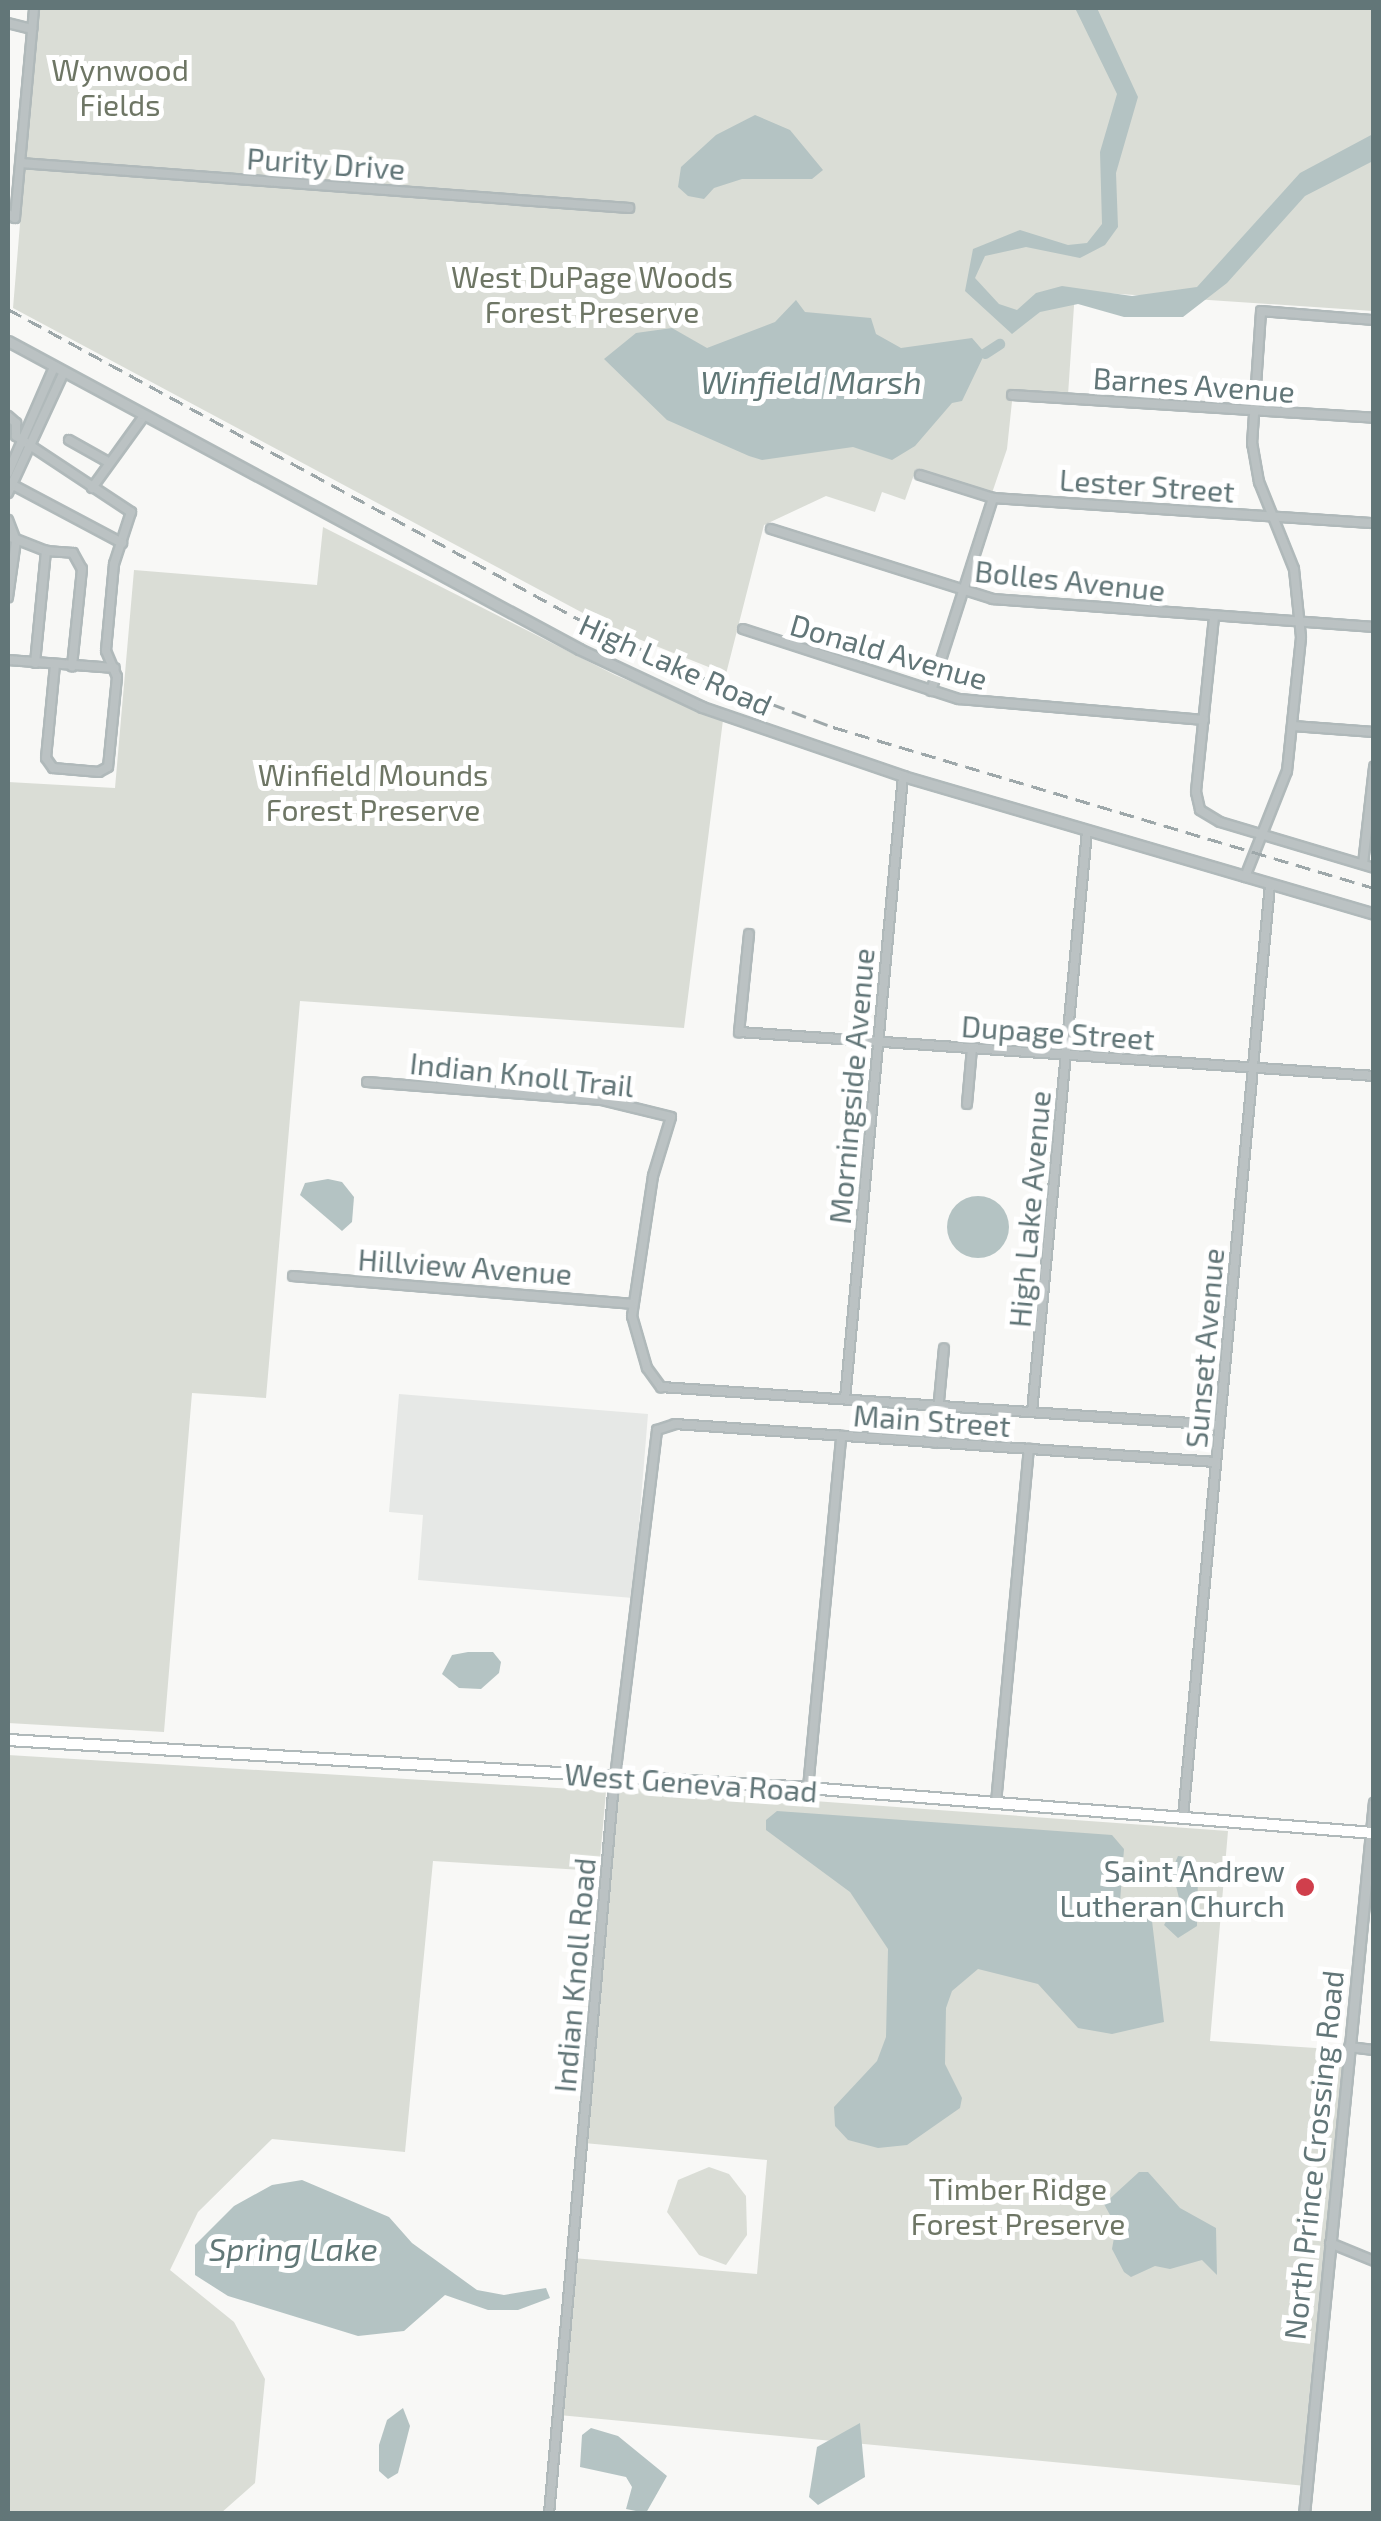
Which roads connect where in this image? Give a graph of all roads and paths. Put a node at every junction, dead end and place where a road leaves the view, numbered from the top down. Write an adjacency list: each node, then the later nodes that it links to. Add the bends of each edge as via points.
1 (34, 8): 3 (street)
2 (8, 23): 3 (street)
3 (32, 29): 4 (street)
4 (20, 164): 5 (street, Purity Drive); 6 (street)
5 (629, 208)
6 (11, 216)
7 (1374, 320): 11 (street, via 1261,311)
8 (8, 341): 9 (street, High Lake Road)
9 (59, 369): 13 (street, High Lake Road); 16 (street)
10 (1012, 395): 11 (street, Barnes Avenue)
11 (1252, 410): 14 (street, Barnes Avenue); 24 (street, via 1254,462)
12 (8, 416): 16 (street)
13 (144, 416): 18 (street); 48 (street, High Lake Road, via 646,682 760,730)
14 (1374, 418)
15 (68, 440): 18 (street)
16 (24, 441): 17 (street); 19 (street); 21 (street); 22 (street)
17 (8, 444)
18 (108, 462): 21 (street)
19 (8, 473)
20 (920, 475): 23 (street, Lester Street)
21 (92, 488): 29 (street, via 131,512)
22 (10, 489): 29 (street)
23 (994, 498): 24 (street, Lester Street); 32 (street)
24 (1274, 516): 26 (street, Lester Street); 35 (street, via 1294,570)
25 (8, 520): 28 (street)
26 (1374, 523)
27 (771, 529): 32 (street, Bolles Avenue)
28 (12, 539): 30 (street); 31 (street)
29 (122, 544): 42 (street, via 106,651)
30 (46, 551): 39 (street); 41 (street, via 73,553 82,570)
31 (10, 553): 33 (street)
32 (964, 592): 34 (street, Bolles Avenue, via 1009,602); 43 (street)
33 (8, 597)
34 (1214, 617): 35 (street, Bolles Avenue); 44 (street)
35 (1300, 622): 36 (street, Bolles Avenue); 45 (street)
36 (1374, 628)
37 (743, 629): 43 (street, Donald Avenue)
38 (8, 660): 39 (street)
39 (36, 662): 40 (street)
40 (55, 665): 41 (street); 42 (street, via 46,758 53,768 99,772 108,767)
41 (72, 666): 42 (street)
42 (114, 668)
43 (931, 691): 44 (street, Donald Avenue, via 1010,707)
44 (1204, 720): 50 (street, via 1200,810)
45 (1293, 726): 46 (street); 50 (street, via 1284,782)
46 (1374, 732)
47 (1374, 766): 51 (street)
48 (903, 776): 49 (street, High Lake Road); 57 (street, Morningside Avenue)
49 (1086, 831): 53 (street, High Lake Road); 59 (street, High Lake Avenue)
50 (1260, 834): 51 (street); 53 (street)
51 (1363, 864): 52 (street)
52 (1374, 868)
53 (1245, 877): 54 (street, High Lake Road)
54 (1270, 884): 55 (street, High Lake Road); 60 (street, Sunset Avenue)
55 (1374, 914)
56 (749, 934): 57 (street, Dupage Street, via 739,1032)
57 (878, 1042): 58 (street, Dupage Street); 67 (street, Morningside Avenue)
58 (972, 1048): 59 (street, Dupage Street); 63 (street)
59 (1066, 1054): 60 (street, Dupage Street); 69 (street, High Lake Avenue)
60 (1253, 1068): 61 (street, Dupage Street); 70 (street, Sunset Avenue)
61 (1374, 1076)
62 (367, 1082): 65 (street, Indian Knoll Trail, via 602,1100 671,1117 652,1176)
63 (967, 1104)
64 (293, 1276): 65 (street, Hillview Avenue)
65 (633, 1304): 67 (street, Main Street, via 636,1340 661,1387)
66 (944, 1348): 68 (street)
67 (845, 1399): 68 (street, Main Street)
68 (938, 1406): 69 (street, Main Street); 73 (street)
69 (1032, 1412): 70 (street, Main Street)
70 (1220, 1425): 75 (street, Sunset Avenue)
71 (841, 1436): 72 (street, Main Street, via 675,1424 658,1430); 73 (street, Main Street); 78 (street)
72 (652, 1441): 77 (street, Indian Knoll Road)
73 (935, 1443): 74 (street, Main Street)
74 (1029, 1449): 75 (street, Main Street); 80 (street)
75 (1216, 1462): 81 (street, Sunset Avenue)
76 (8, 1740): 77 (main road, West Geneva Road)
77 (616, 1776): 78 (main road, West Geneva Road); 87 (street, Indian Knoll Road)
78 (808, 1788): 80 (main road, West Geneva Road)
79 (1374, 1802): 82 (street, North Prince Crossing Road)
80 (996, 1804): 81 (main road, West Geneva Road)
81 (1183, 1816): 82 (main road, West Geneva Road)
82 (1372, 1833): 83 (street, North Prince Crossing Road)
83 (1349, 2047): 84 (street); 85 (street, North Prince Crossing Road)
84 (1374, 2050)
85 (1330, 2243): 86 (street); 88 (street, North Prince Crossing Road)
86 (1374, 2261)
87 (549, 2514)
88 (1304, 2514)

